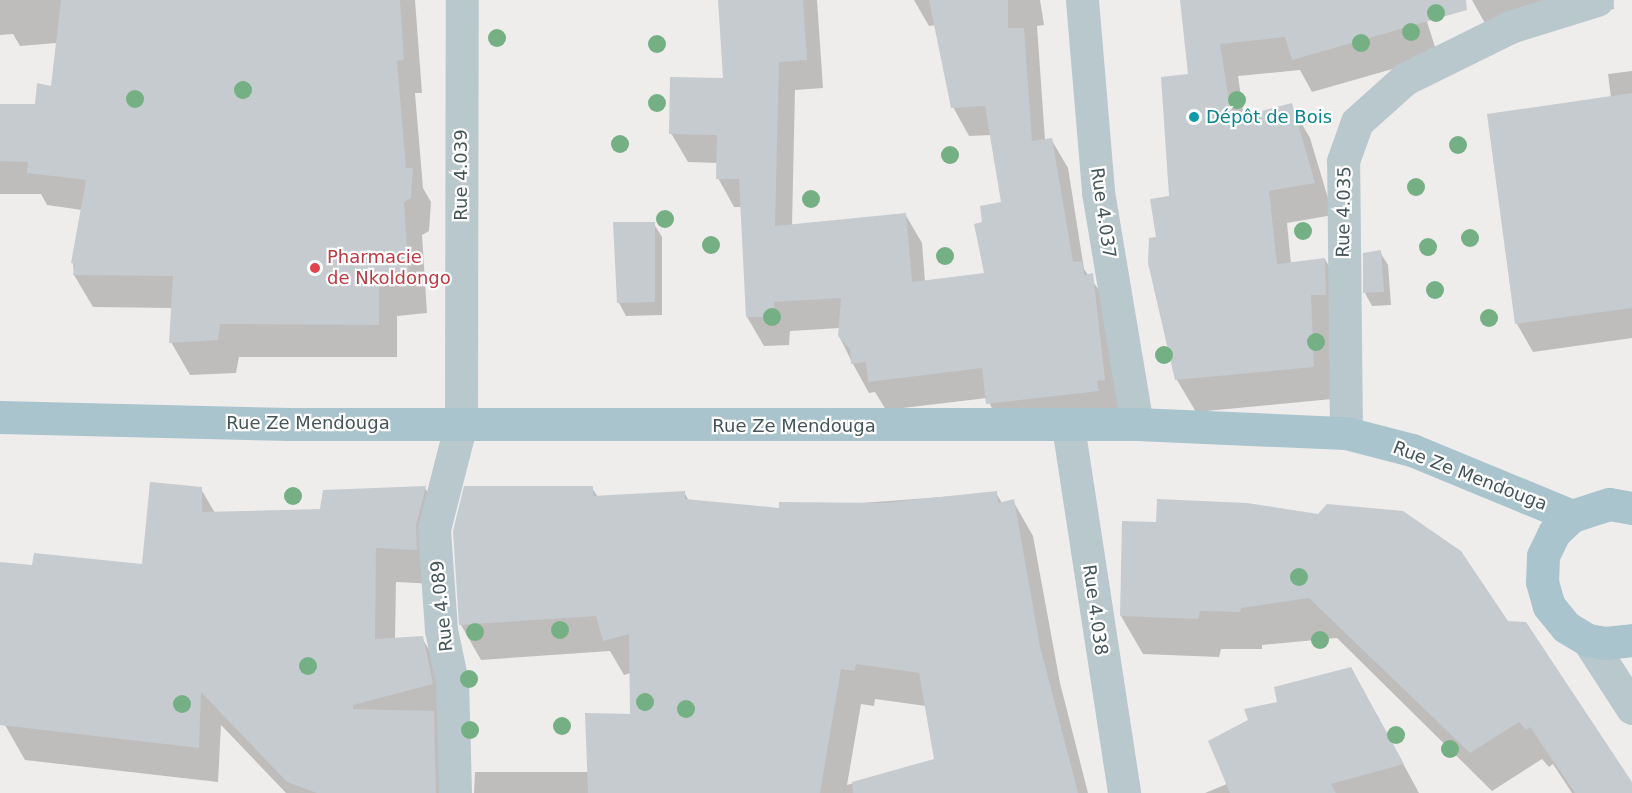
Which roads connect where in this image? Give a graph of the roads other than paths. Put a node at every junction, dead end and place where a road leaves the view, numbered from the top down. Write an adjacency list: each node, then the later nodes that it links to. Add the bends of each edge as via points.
1 (462, 0): 5 (street, Rue 4.039)
2 (1082, 0): 6 (street, Rue 4.037, via 1098,192)
3 (1598, 0): 8 (street, Rue 4.035, via 1510,27 1405,79 1357,122 1343,161)
4 (0, 417): 5 (main road, Rue Ze Mendouga, via 290,424)
5 (460, 423): 7 (main road, Rue Ze Mendouga); 14 (street, Rue 4.089, via 434,530 441,630 452,682)
6 (1137, 424): 7 (main road, Rue Ze Mendouga); 8 (main road, Rue Ze Mendouga)
7 (1068, 426): 15 (street, Rue 4.038)
8 (1346, 433): 10 (main road, Rue Ze Mendouga, via 1412,450)
9 (1632, 508): 10 (main road, via 1609,504)
10 (1572, 516): 11 (main road, via 1554,533 1542,582 1549,606 1566,627)
11 (1588, 640): 12 (main road); 13 (street)
12 (1632, 640)
13 (1632, 708)
14 (455, 793)
15 (1124, 793)

